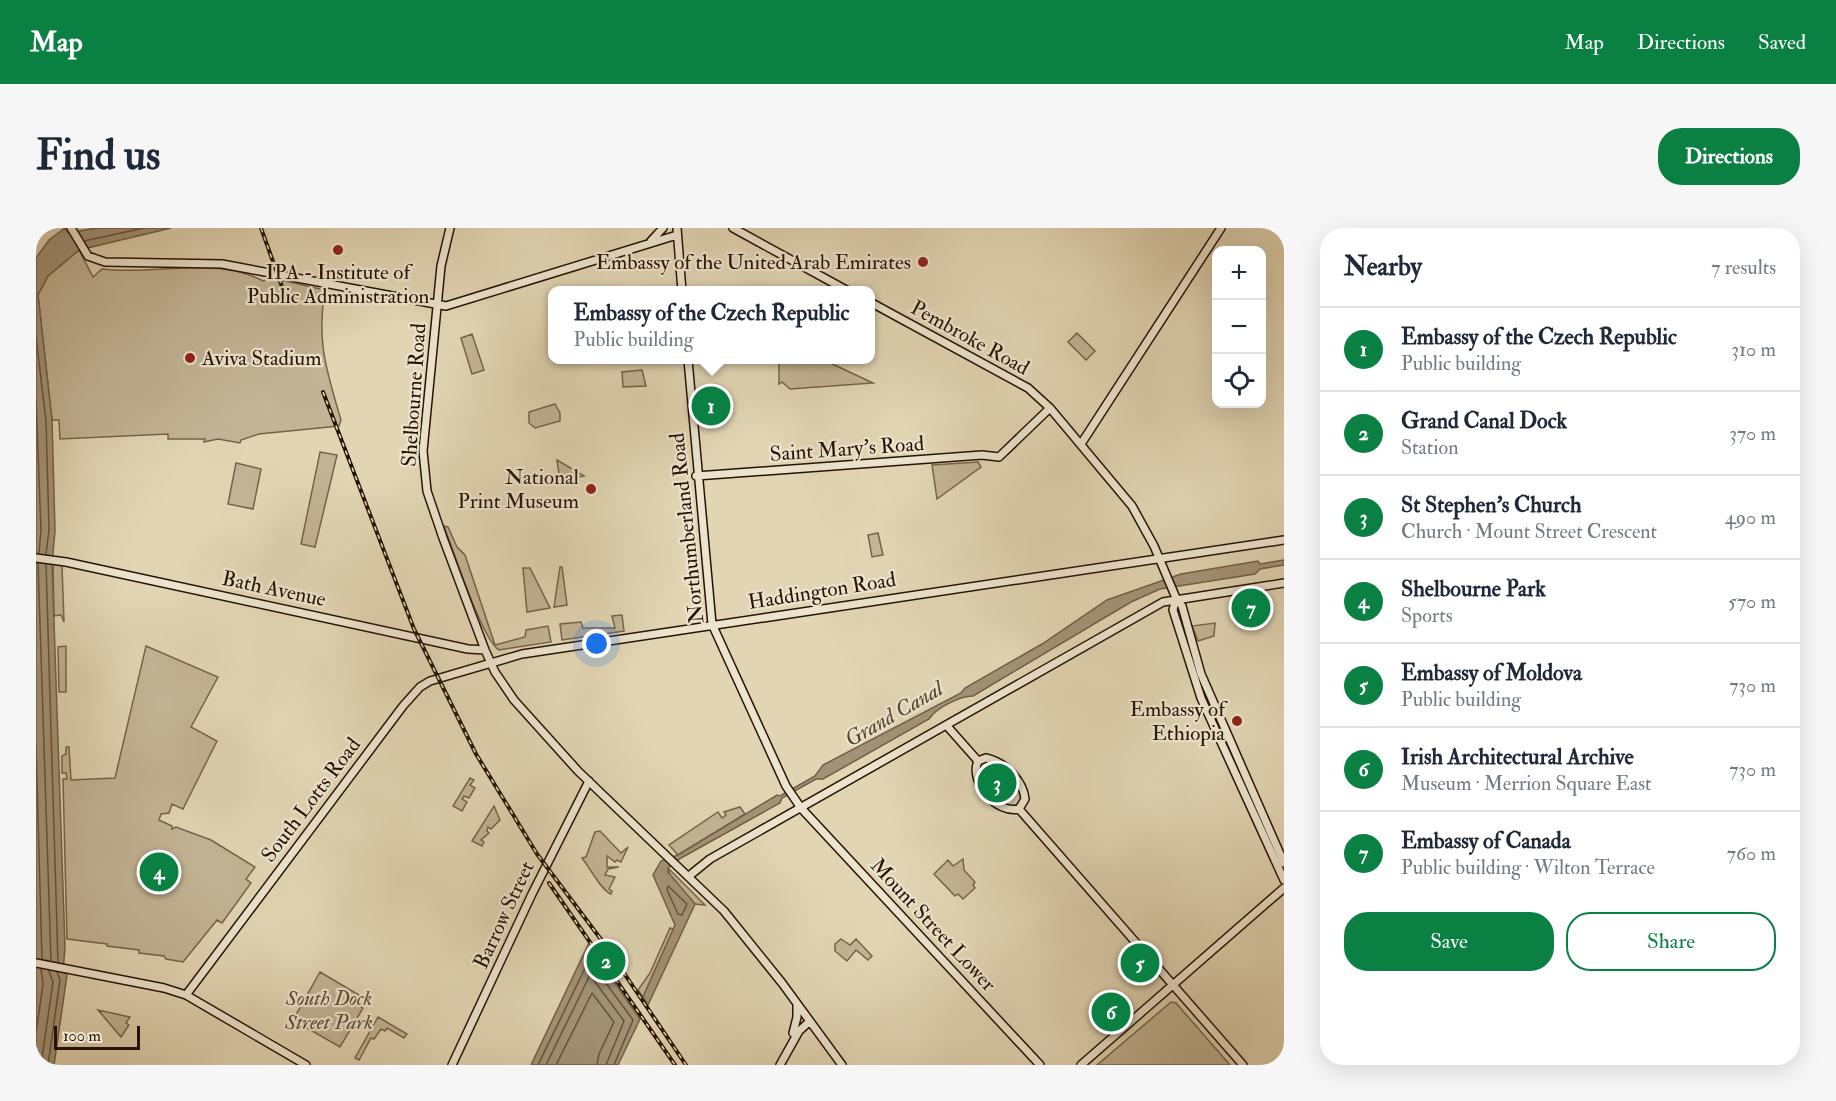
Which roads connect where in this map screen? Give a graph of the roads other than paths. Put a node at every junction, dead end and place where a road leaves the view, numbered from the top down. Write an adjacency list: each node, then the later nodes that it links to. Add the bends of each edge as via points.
1 (450, 228): 10 (main road, Shelbourne Road)
2 (663, 228): 7 (main road)
3 (733, 228): 9 (main road)
4 (1221, 228): 14 (main road)
5 (72, 230): 10 (main road, via 92,258 105,262 222,264)
6 (677, 232): 7 (main road); 8 (main road)
7 (649, 243): 10 (main road, via 465,302)
8 (682, 286)
9 (839, 286)
10 (437, 304): 22 (main road, Shelbourne Road, via 424,477)
11 (875, 305): 13 (main road, Pembroke Road, via 1025,386)
12 (688, 364): 15 (main road, Northumberland Road)
13 (1050, 408): 14 (main road, Pembroke Road); 15 (main road, Saint Mary's Road, via 999,457)
14 (1081, 444): 18 (main road, Pembroke Road, via 1132,506)
15 (696, 476): 21 (main road, Northumberland Road)
16 (1284, 540): 18 (main road, Haddington Road)
17 (36, 558): 22 (main road, Bath Avenue)
18 (1159, 558): 20 (main road, Pembroke Road); 21 (main road, Haddington Road)
19 (1284, 583): 20 (main road)
20 (1174, 594): 24 (main road); 25 (main road, Pembroke Road, via 1182,606 1201,674); 26 (main road, via 1173,610 1193,677)
21 (712, 624): 23 (main road, Haddington Road); 29 (main road, Northumberland Road)
22 (485, 650): 23 (main road, Shelbourne Road)
23 (490, 661): 28 (main road, Shelbourne Road, via 532,723); 38 (main road, South Lotts Road, via 429,681 413,694)
24 (947, 726): 27 (main road); 30 (main road)
25 (1236, 754): 26 (main road); 32 (main road, Pembroke Road)
26 (1228, 759): 34 (main road)
27 (978, 761): 31 (main road, via 976,775 987,794 1004,807); 31 (main road, via 997,760 1011,773 1025,795)
28 (589, 781): 33 (main road, Shelbourne Road); 44 (main road, Barrow Street)
29 (794, 798): 30 (main road, Mount Street Lower)
30 (801, 808): 33 (main road); 47 (main road, Mount Street Lower)
31 (1019, 809): 37 (main road)
32 (1284, 863)
33 (689, 876): 39 (main road, Shelbourne Road, via 724,911)
34 (1284, 880)
35 (1284, 888): 37 (main road)
36 (36, 963): 38 (main road)
37 (1173, 984): 48 (main road); 49 (main road)
38 (186, 995): 43 (main road)
39 (797, 1004): 40 (main road, Shelbourne Road); 41 (main road)
40 (808, 1020): 41 (main road, via 802,1021); 42 (main road); 46 (main road, Shelbourne Road)
41 (793, 1033): 42 (main road)
42 (790, 1044): 45 (main road)
43 (306, 1065)
44 (452, 1065)
45 (780, 1065)
46 (842, 1065)
47 (1040, 1065)
48 (1081, 1065)
49 (1243, 1065)

